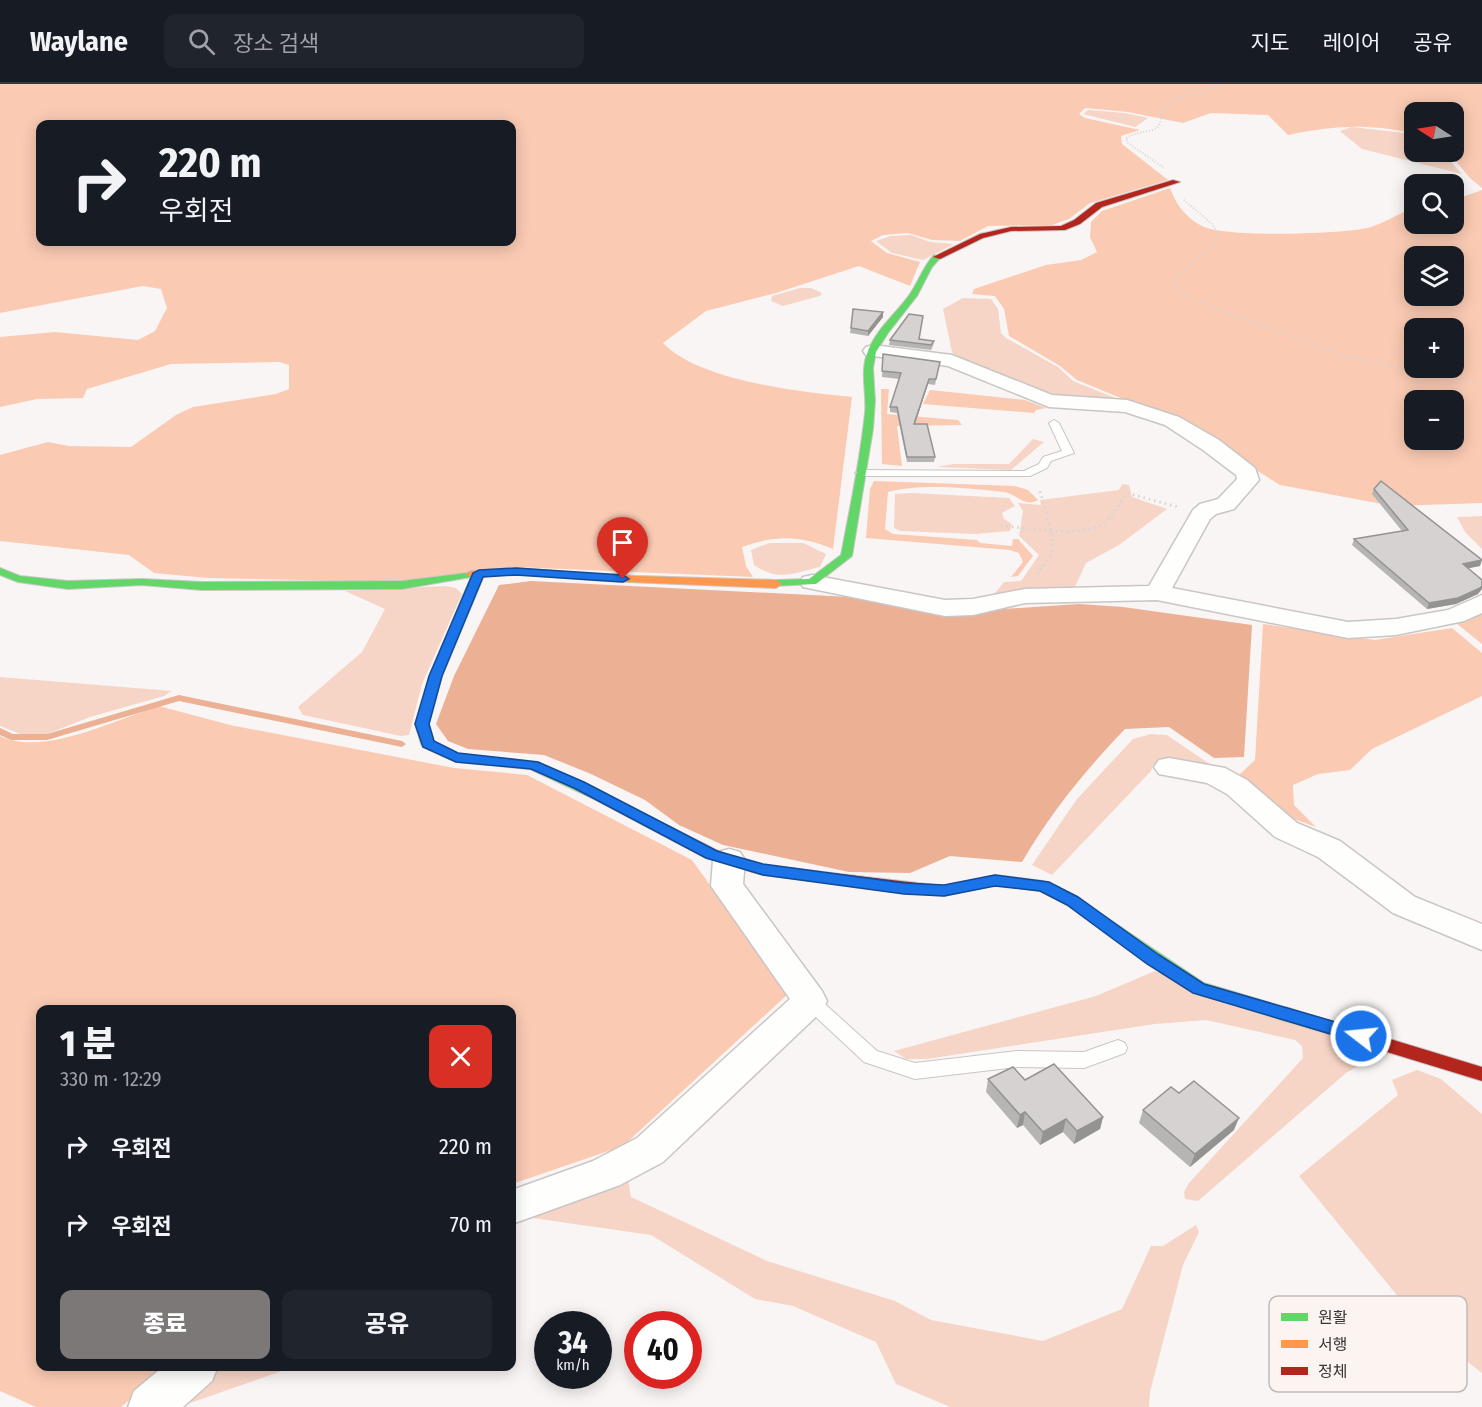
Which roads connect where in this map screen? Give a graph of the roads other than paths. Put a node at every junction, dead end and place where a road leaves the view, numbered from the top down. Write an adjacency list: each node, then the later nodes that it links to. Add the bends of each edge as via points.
1 (1176, 182): 2 (street, via 1099,205 1062,228 1011,229 980,236 936,258)
2 (873, 351): 4 (street); 8 (street, via 952,361 1049,401 1116,404 1172,421 1247,473 1248,480 1226,504 1208,508 1200,515)
3 (1054, 423): 4 (lane, via 1068,453 1047,459 1043,466 1026,474)
4 (861, 473): 7 (street, via 846,556)
5 (0, 571): 6 (street, via 18,579 68,585 142,582 202,586 402,585)
6 (479, 573): 7 (street, via 516,571 771,584); 11 (street, via 436,676 422,724 428,744 456,758 533,765)
7 (812, 582): 8 (street, via 945,608 973,607 1025,596)
8 (1157, 593): 9 (street, via 1348,630 1396,627 1455,616)
9 (1482, 603)
10 (1169, 767): 12 (street, via 1215,775 1237,787 1286,830 1329,849 1404,905)
11 (729, 860): 13 (street, via 727,886); 15 (street, via 763,870 904,888 944,891 995,880 1043,886 1073,901 1199,988)
12 (1482, 938)
13 (810, 1001): 14 (lane, via 871,1057 915,1071 1017,1059 1084,1060); 16 (street, via 650,1150 606,1173)
14 (1118, 1048)
15 (1482, 1074)
16 (516, 1206)
17 (191, 1371): 18 (street)
18 (150, 1407)

